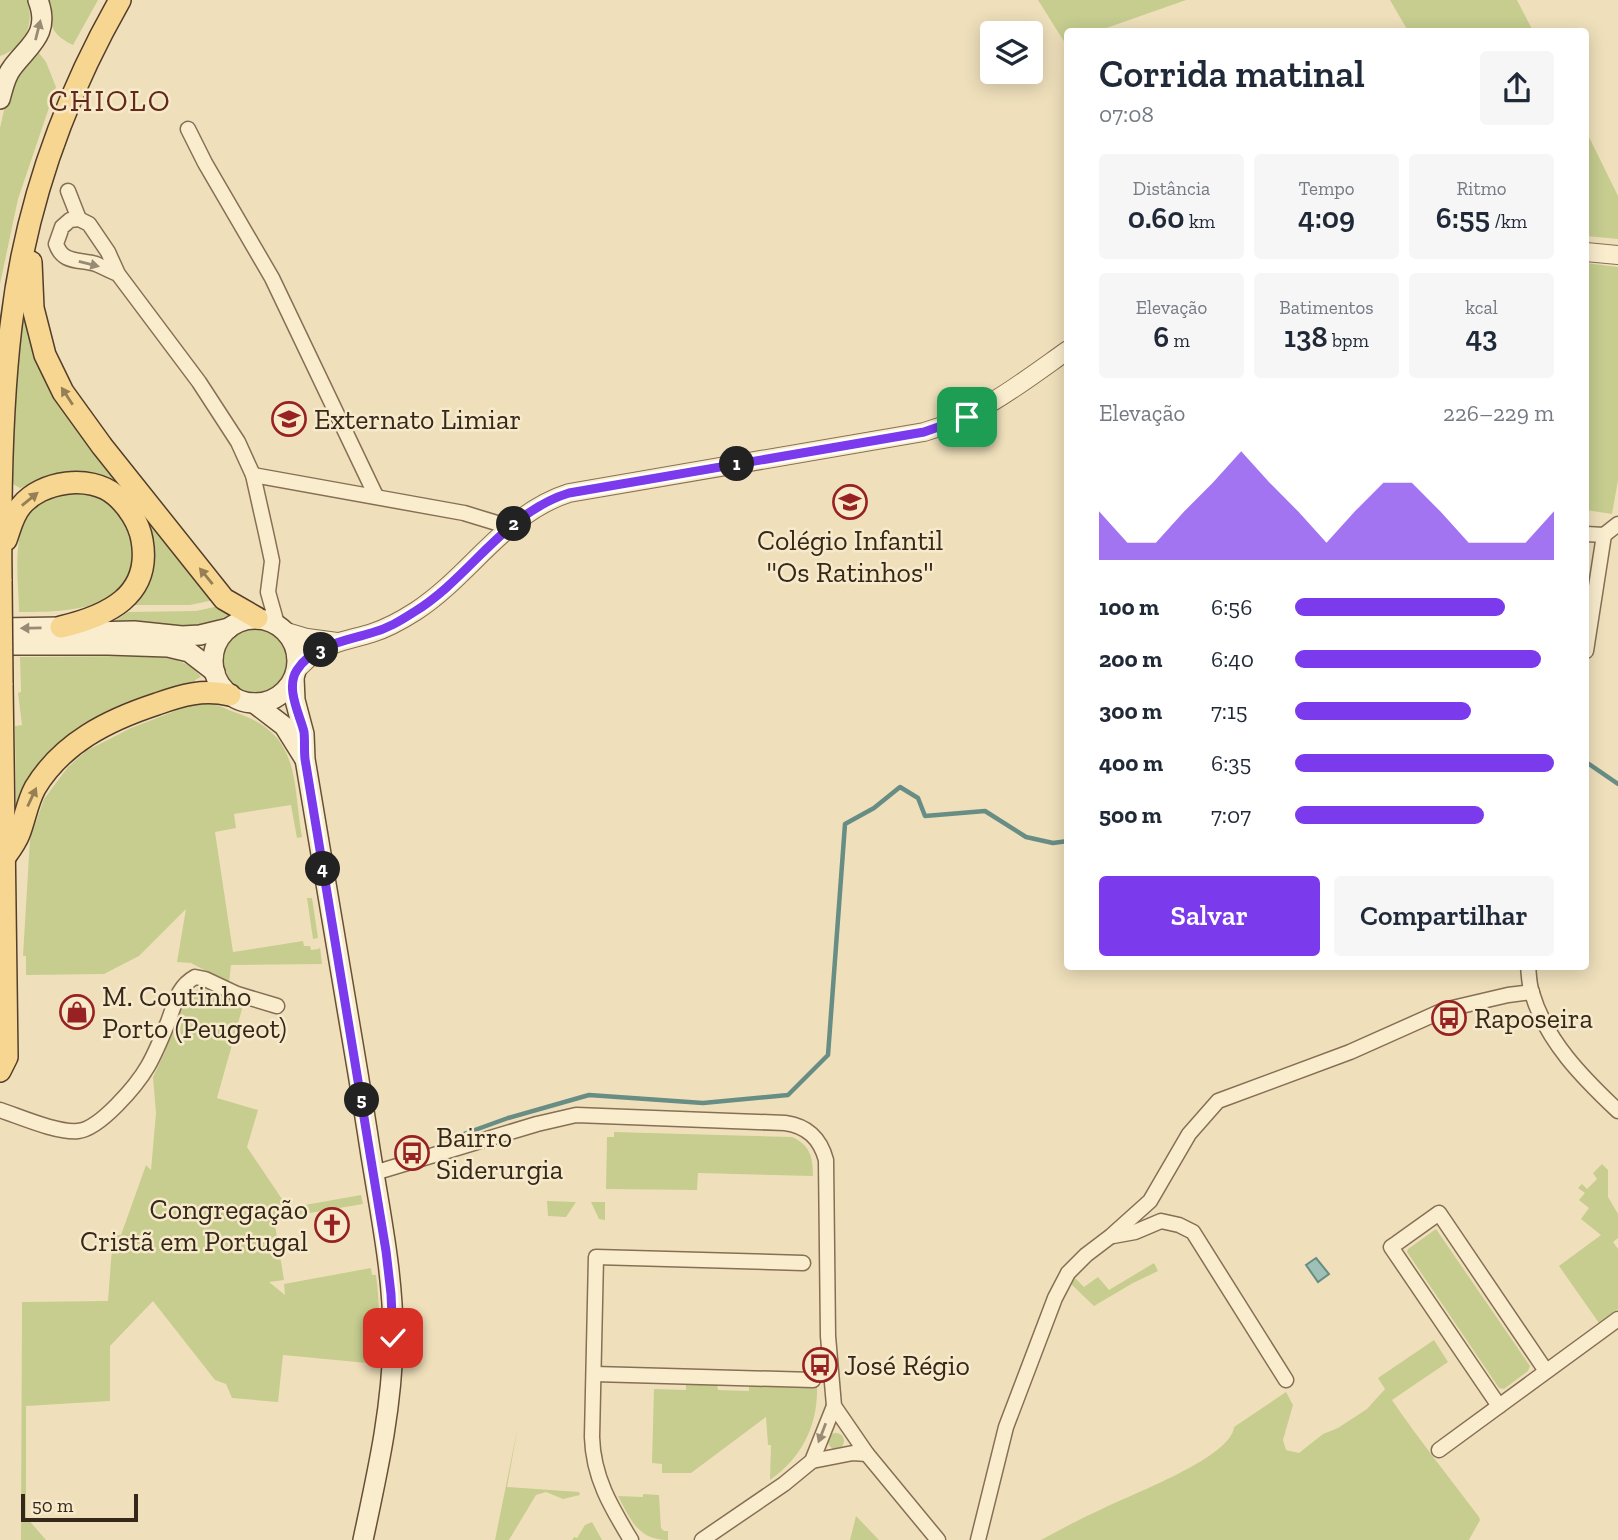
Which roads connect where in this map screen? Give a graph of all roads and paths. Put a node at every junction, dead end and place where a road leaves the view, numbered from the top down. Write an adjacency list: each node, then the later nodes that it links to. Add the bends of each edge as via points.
1 (38, 0): 4 (main road, one-way to 1, via 41,26)
2 (110, 0): 9 (main road, via 67,86 39,160)
3 (120, 0): 9 (main road, via 63,118)
4 (23, 57): 5 (main road); 6 (main road, via 11,69)
5 (0, 67)
6 (0, 99)
7 (188, 129): 17 (street, via 272,278)
8 (68, 191): 10 (street)
9 (30, 205): 14 (main road); 22 (main road, via 11,323 1,462); 24 (main road, one-way to 9, via 224,599 63,392 45,355 33,308 31,261 39,221)
10 (79, 219): 13 (street, via 89,224); 13 (street, one-way to 13, via 62,227 56,244 59,251 69,260)
11 (1589, 252): 12 (street)
12 (1618, 255)
13 (118, 274): 16 (street, via 206,392)
14 (0, 335)
15 (1064, 353): 19 (street, via 990,405 946,426 569,493 552,498)
16 (253, 475): 17 (street); 24 (street, via 272,561 268,592)
17 (376, 496): 19 (street)
18 (1618, 524): 21 (street)
19 (510, 527): 29 (street, via 419,609 397,623)
20 (1589, 534): 21 (street)
21 (1604, 535): 28 (street)
22 (1, 559): 23 (main road); 25 (main road, one-way to 25, via 22,505 54,485 99,487 114,493 125,505 144,549 143,569 134,590 102,614)
23 (1, 581): 36 (main road, bridge)
24 (274, 625): 27 (main road, via 237,622); 29 (street, via 307,638); 32 (main road, via 294,644 298,657)
25 (61, 627): 26 (main road, one-way to 26); 27 (main road, via 182,636)
26 (0, 628)
27 (229, 628): 31 (main road, via 214,653)
28 (1589, 632)
29 (337, 642): 32 (street, via 317,652)
30 (0, 645): 31 (main road, via 168,647 190,652)
31 (215, 672): 33 (main road)
32 (295, 674): 34 (main road, via 278,696); 35 (main road)
33 (230, 695): 34 (main road); 36 (main road, one-way to 33, via 19,834 35,789 59,758 87,735 177,697 201,691)
34 (254, 703): 35 (main road, via 284,726)
35 (305, 759): 43 (main road)
36 (4, 859): 40 (main road, via 6,1057)
37 (1529, 970): 38 (street)
38 (1532, 992): 42 (street, via 1547,1028 1581,1076); 44 (street, via 1444,1010 1350,1052 1218,1101 1189,1134 1150,1201)
39 (277, 1006): 41 (street, via 195,977 180,989 146,1069 95,1126 64,1130)
40 (0, 1071)
41 (0, 1110)
42 (1618, 1111)
43 (374, 1174): 51 (street, via 576,1115 800,1126 818,1142 826,1160 828,1336); 56 (main road, via 393,1338 386,1422)
44 (1111, 1236): 50 (street, via 1161,1221 1193,1232); 60 (street, via 1069,1273 1055,1298 1006,1427)
45 (803, 1263): 48 (street, via 596,1257)
46 (1618, 1319): 47 (street)
47 (1546, 1371): 52 (street); 52 (street, via 1439,1213 1391,1247)
48 (594, 1374): 49 (street); 57 (street, via 595,1463 605,1494)
49 (813, 1380)
50 (1286, 1380)
51 (834, 1406): 54 (street); 55 (street, one-way to 55)
52 (1499, 1406): 53 (street)
53 (1439, 1450)
54 (867, 1454): 55 (street); 59 (street)
55 (812, 1461): 58 (street)
56 (363, 1540)
57 (631, 1540)
58 (702, 1540)
59 (938, 1540)
60 (978, 1540)

